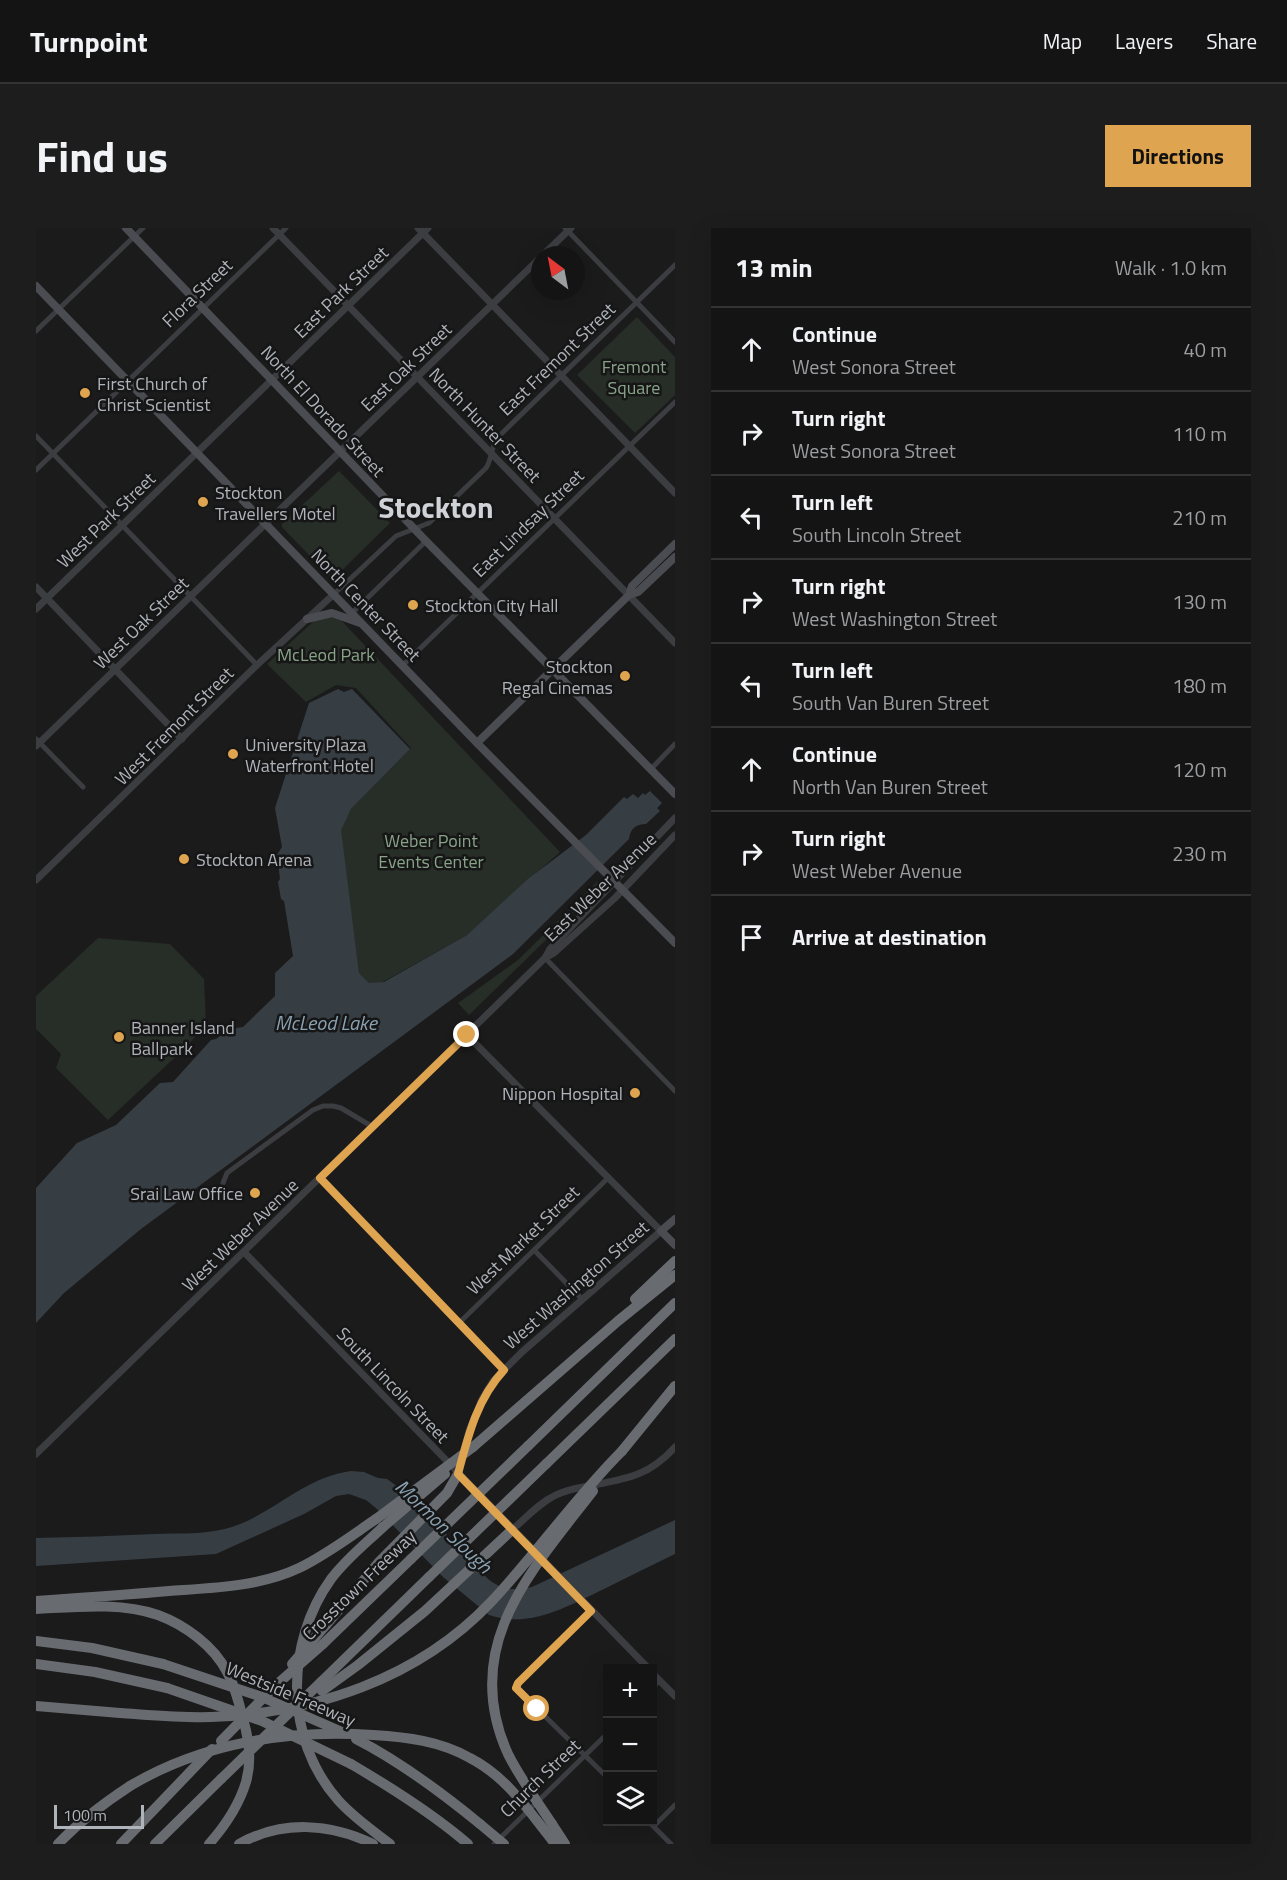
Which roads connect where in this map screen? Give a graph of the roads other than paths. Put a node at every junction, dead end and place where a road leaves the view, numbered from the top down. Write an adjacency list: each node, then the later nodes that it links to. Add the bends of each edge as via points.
1 (126, 228): 8 (main road, North El Dorado Street)
2 (143, 228): 8 (street)
3 (273, 228): 7 (street, North Hunter Street)
4 (286, 228): 7 (street, Flora Street)
5 (568, 229): 9 (street, East Oak Street); 13 (street)
6 (423, 230): 14 (street); 15 (street, East Park Street)
7 (279, 235): 15 (street, North Hunter Street); 16 (street, Flora Street)
8 (134, 236): 16 (main road, North El Dorado Street); 17 (street)
9 (552, 246)
10 (675, 265): 13 (street, East Fremont Street)
11 (531, 267): 14 (street, East Oak Street)
12 (36, 286): 17 (main road, North Center Street)
13 (637, 302): 19 (street); 20 (street, East Fremont Street)
14 (492, 304): 20 (street); 21 (street, East Oak Street)
15 (348, 306): 21 (street, North Hunter Street); 22 (street, East Park Street)
16 (204, 308): 22 (main road, North El Dorado Street); 23 (street, Flora Street)
17 (58, 309): 18 (street); 23 (main road, North Center Street)
18 (36, 331)
19 (675, 342)
20 (562, 375): 26 (street); 30 (street, East Fremont Street, via 497,438)
21 (417, 377): 28 (street, East Oak Street); 30 (street, North Hunter Street)
22 (272, 378): 27 (street, East Park Street); 28 (main road, North El Dorado Street)
23 (128, 380): 27 (main road, North Center Street); 29 (street, Flora Street)
24 (675, 402): 26 (street, East Lindsay Street)
25 (36, 436): 29 (street)
26 (630, 446): 32 (street); 33 (street, East Lindsay Street)
27 (197, 452): 34 (main road, North Center Street); 35 (street, West Park Street)
28 (340, 452): 34 (street, East Oak Street); 36 (main road, North El Dorado Street)
29 (53, 453): 31 (street, Flora Street); 35 (street)
30 (491, 453): 33 (street, North Hunter Street); 36 (street, East Fremont Street, via 486,468 429,523)
31 (36, 470)
32 (675, 493)
33 (555, 518): 41 (street, East Lindsay Street); 44 (street, North Hunter Street)
34 (266, 522): 42 (main road, North Center Street); 43 (street, West Oak Street)
35 (123, 525): 43 (street); 45 (street, West Park Street)
36 (414, 529): 37 (main road, North El Dorado Street); 42 (street, East Fremont Street, via 396,536)
37 (426, 541): 41 (main road, North El Dorado Street); 47 (street)
38 (675, 544): 44 (main road, via 632,586)
39 (675, 557): 44 (main road, via 639,592)
40 (36, 586): 45 (street)
41 (478, 592): 52 (street, East Lindsay Street); 54 (main road, North El Dorado Street)
42 (334, 594): 47 (main road, North Center Street); 48 (street, West Fremont Street)
43 (191, 596): 51 (street); 53 (street, West Oak Street)
44 (629, 596): 50 (street, North Hunter Street); 54 (main road)
45 (47, 598): 46 (street, West Park Street); 53 (street)
46 (36, 609)
47 (352, 613): 49 (main road, North Center Street)
48 (307, 619): 49 (main road, via 332,613); 51 (street, West Fremont Street)
49 (363, 624): 52 (main road, North Center Street)
50 (675, 643)
51 (257, 665): 55 (street, West Fremont Street)
52 (402, 666): 57 (main road, North Center Street)
53 (114, 669): 55 (street); 56 (street, West Oak Street)
54 (554, 669): 57 (main road); 59 (main road, North El Dorado Street)
55 (182, 738): 64 (street, West Fremont Street)
56 (37, 742): 60 (street)
57 (477, 743): 65 (main road, North Center Street)
58 (675, 744): 59 (street)
59 (651, 769): 61 (main road, North El Dorado Street)
60 (83, 787)
61 (675, 794)
62 (675, 818): 65 (street, East Weber Avenue)
63 (675, 835): 66 (street, East Weber Avenue)
64 (36, 880)
65 (614, 881): 66 (main road, North Center Street); 68 (street, West Weber Avenue)
66 (623, 890): 67 (main road, North Center Street); 68 (street, East Weber Avenue)
67 (675, 944)
68 (545, 958): 69 (street, West Weber Avenue); 70 (street)
69 (467, 1035): 71 (street, West Weber Avenue); 73 (street)
70 (675, 1091)
71 (373, 1127): 72 (street, West Weber Avenue); 74 (street, via 341,1108 323,1106 227,1173)
72 (320, 1178): 79 (street, West Weber Avenue); 83 (street)
73 (608, 1178): 76 (street); 78 (street, West Market Street)
74 (222, 1183)
75 (675, 1219): 76 (main road, West Washington Street)
76 (662, 1231): 77 (main road); 81 (street, West Washington Street)
77 (675, 1245)
78 (534, 1250): 81 (street); 83 (street, West Market Street)
79 (244, 1252): 89 (street, West Weber Avenue); 90 (street, South Lincoln Street)
80 (673, 1268): 91 (highway, bridge, via 441,1478)
81 (582, 1299): 85 (street, West Washington Street)
82 (675, 1303): 102 (highway, Crosstown Freeway, bridge)
83 (459, 1323): 85 (street)
84 (675, 1339): 103 (highway, bridge)
85 (504, 1370): 90 (street, West Washington Street, via 482,1399)
86 (675, 1386): 87 (highway)
87 (624, 1447): 105 (highway, bridge, via 484,1609 451,1639 377,1682 266,1712 190,1717); 112 (highway, bridge, via 519,1591 496,1647 493,1689 500,1730 513,1764)
88 (675, 1447): 92 (street, via 660,1463 639,1475 555,1495)
89 (36, 1454)
90 (458, 1474): 92 (street, South Lincoln Street); 102 (highway, bridge, via 447,1493 379,1562)
91 (380, 1523): 93 (highway, via 275,1577 204,1588); 120 (highway, via 337,1571 314,1608 301,1647 297,1699 303,1732 329,1787 349,1811)
92 (512, 1530): 95 (street, South Lincoln Street); 103 (highway, via 397,1634)
93 (36, 1601)
94 (36, 1608): 117 (highway, via 129,1608 156,1615 179,1624 225,1666 248,1735 249,1762 236,1808)
95 (591, 1611): 98 (street, South Lincoln Street); 107 (street, via 516,1688)
96 (36, 1641): 122 (highway, Westside Freeway, bridge, via 103,1650 163,1664 262,1696 356,1739 428,1784)
97 (36, 1664): 113 (highway, Westside Freeway, bridge, via 167,1688 270,1724 404,1795)
98 (644, 1664)
99 (657, 1677): 100 (street)
100 (660, 1680): 101 (street); 104 (street)
101 (657, 1683)
102 (275, 1686): 115 (highway, Crosstown Freeway, bridge)
103 (321, 1686): 116 (highway, bridge)
104 (675, 1696)
105 (36, 1706)
106 (603, 1738): 107 (street, Church Street)
107 (586, 1755): 108 (street); 121 (street, Church Street)
108 (603, 1773)
109 (675, 1805): 110 (street)
110 (657, 1819)
111 (653, 1826): 125 (street)
112 (548, 1828): 114 (highway, bridge, via 480,1763 441,1745 405,1738 327,1734 248,1742 186,1758 130,1786 91,1813); 123 (highway); 124 (highway)
113 (466, 1842)
114 (58, 1844)
115 (121, 1844)
116 (154, 1844)
117 (210, 1844)
118 (240, 1844): 119 (highway, via 268,1832 302,1826 340,1831)
119 (373, 1844)
120 (390, 1844)
121 (494, 1844)
122 (504, 1844)
123 (555, 1844)
124 (565, 1844)
125 (671, 1844)

